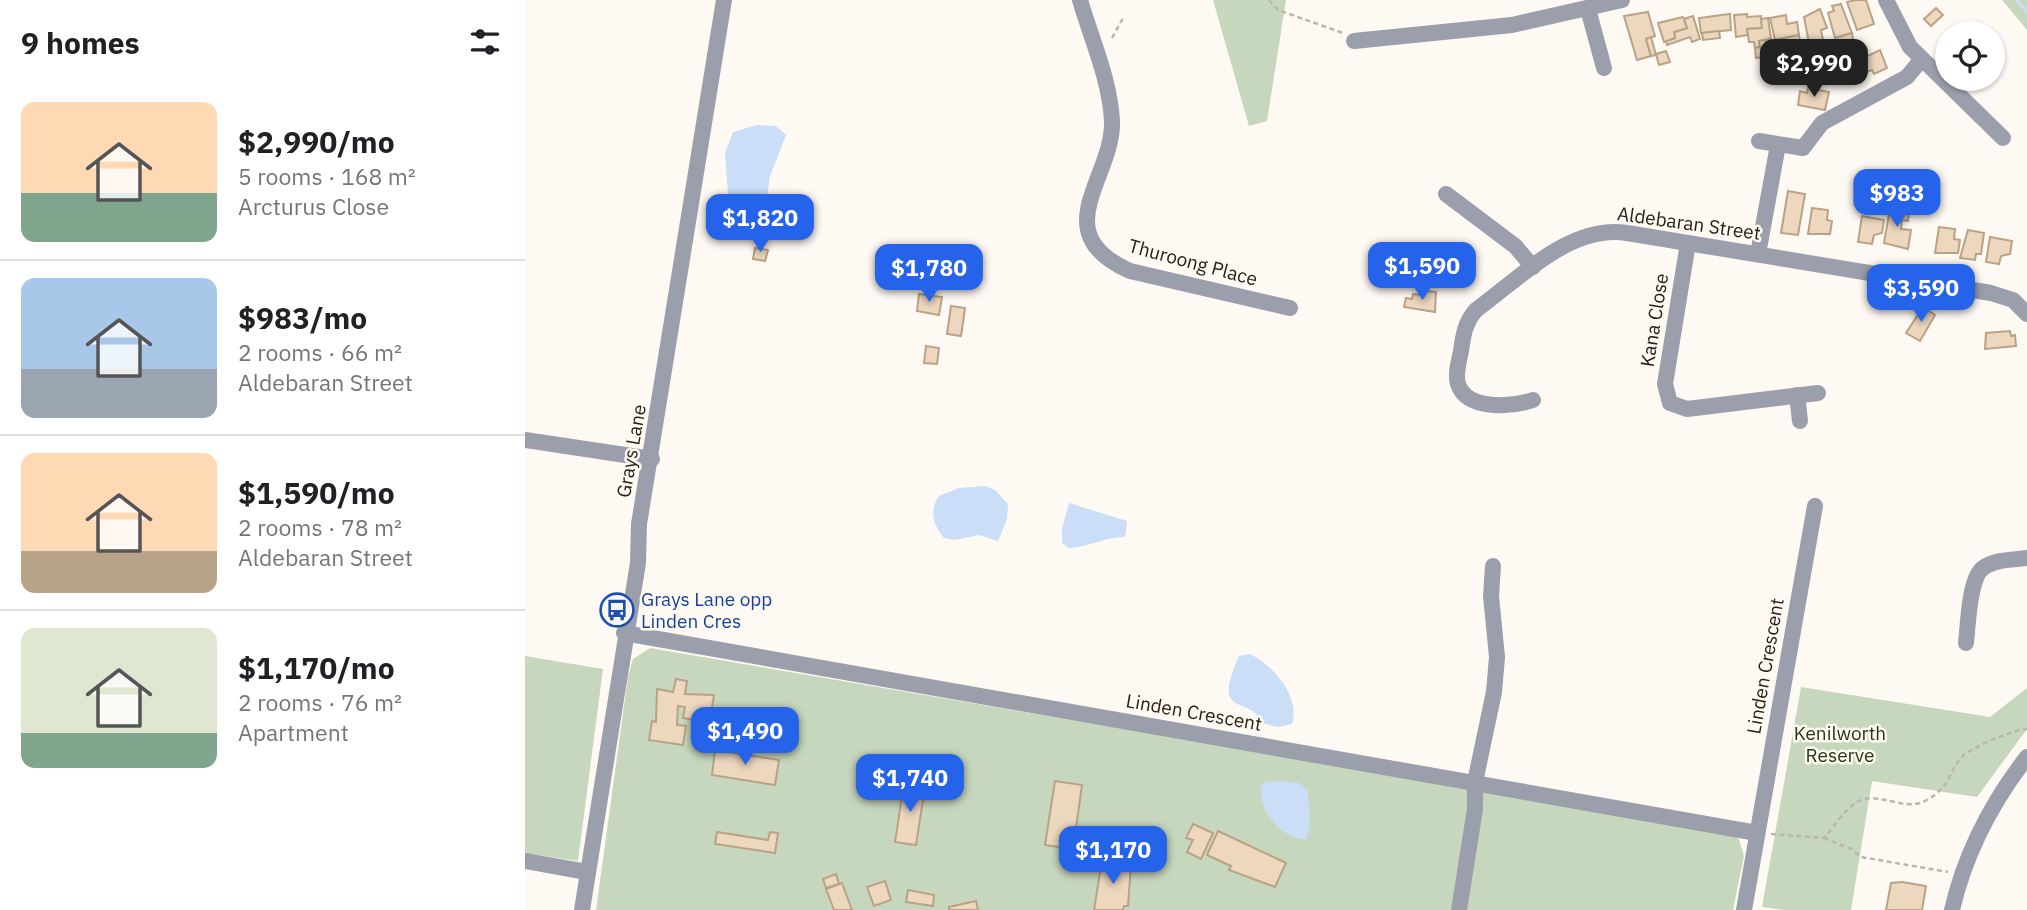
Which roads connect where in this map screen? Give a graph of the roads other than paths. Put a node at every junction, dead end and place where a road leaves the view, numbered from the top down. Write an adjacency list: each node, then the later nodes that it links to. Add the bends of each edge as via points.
1 (724, 0): 23 (street, Grays Lane)
2 (1080, 0): 16 (street, Thuroong Place, via 1112,120 1108,152 1087,206 1087,222 1097,245 1114,263 1130,271)
3 (1622, 0): 5 (street)
4 (1886, 0): 7 (street)
5 (1588, 9): 6 (street, via 1512,26); 8 (street)
6 (1354, 41)
7 (1921, 60): 9 (street); 11 (street, via 1907,77 1822,123 1803,148)
8 (1604, 68)
9 (2003, 138)
10 (1759, 141): 11 (street)
11 (1778, 145): 14 (street)
12 (1446, 194): 15 (street, via 1515,246)
13 (1688, 243): 14 (street, Aldebaran Street); 15 (street, Aldebaran Street, via 1603,232 1575,240); 19 (street, Kana Close, via 1665,407 1687,409)
14 (1758, 254): 17 (street, Aldebaran Street, via 1991,293 2013,300)
15 (1533, 267): 20 (street, Aldebaran Street, via 1473,314 1463,336 1457,376 1461,389 1475,401 1513,406)
16 (1290, 307)
17 (2027, 314)
18 (1818, 393): 19 (street, Kana Close)
19 (1792, 397): 21 (street)
20 (1533, 400)
21 (1800, 421)
22 (525, 440): 23 (street)
23 (652, 459): 27 (street, Grays Lane)
24 (1815, 506): 31 (street, Linden Crescent)
25 (2027, 558): 28 (street, via 1978,568)
26 (1493, 566): 30 (street, via 1497,657)
27 (624, 633): 30 (street, Linden Crescent); 33 (street, Grays Lane)
28 (1966, 643)
29 (2027, 757): 37 (street, via 1987,818)
30 (1475, 782): 31 (street, Linden Crescent); 35 (street)
31 (1757, 833): 36 (street, Linden Crescent)
32 (525, 862): 33 (street)
33 (587, 872): 34 (street, Grays Lane)
34 (582, 910)
35 (1459, 910)
36 (1744, 910)
37 (1952, 910)

